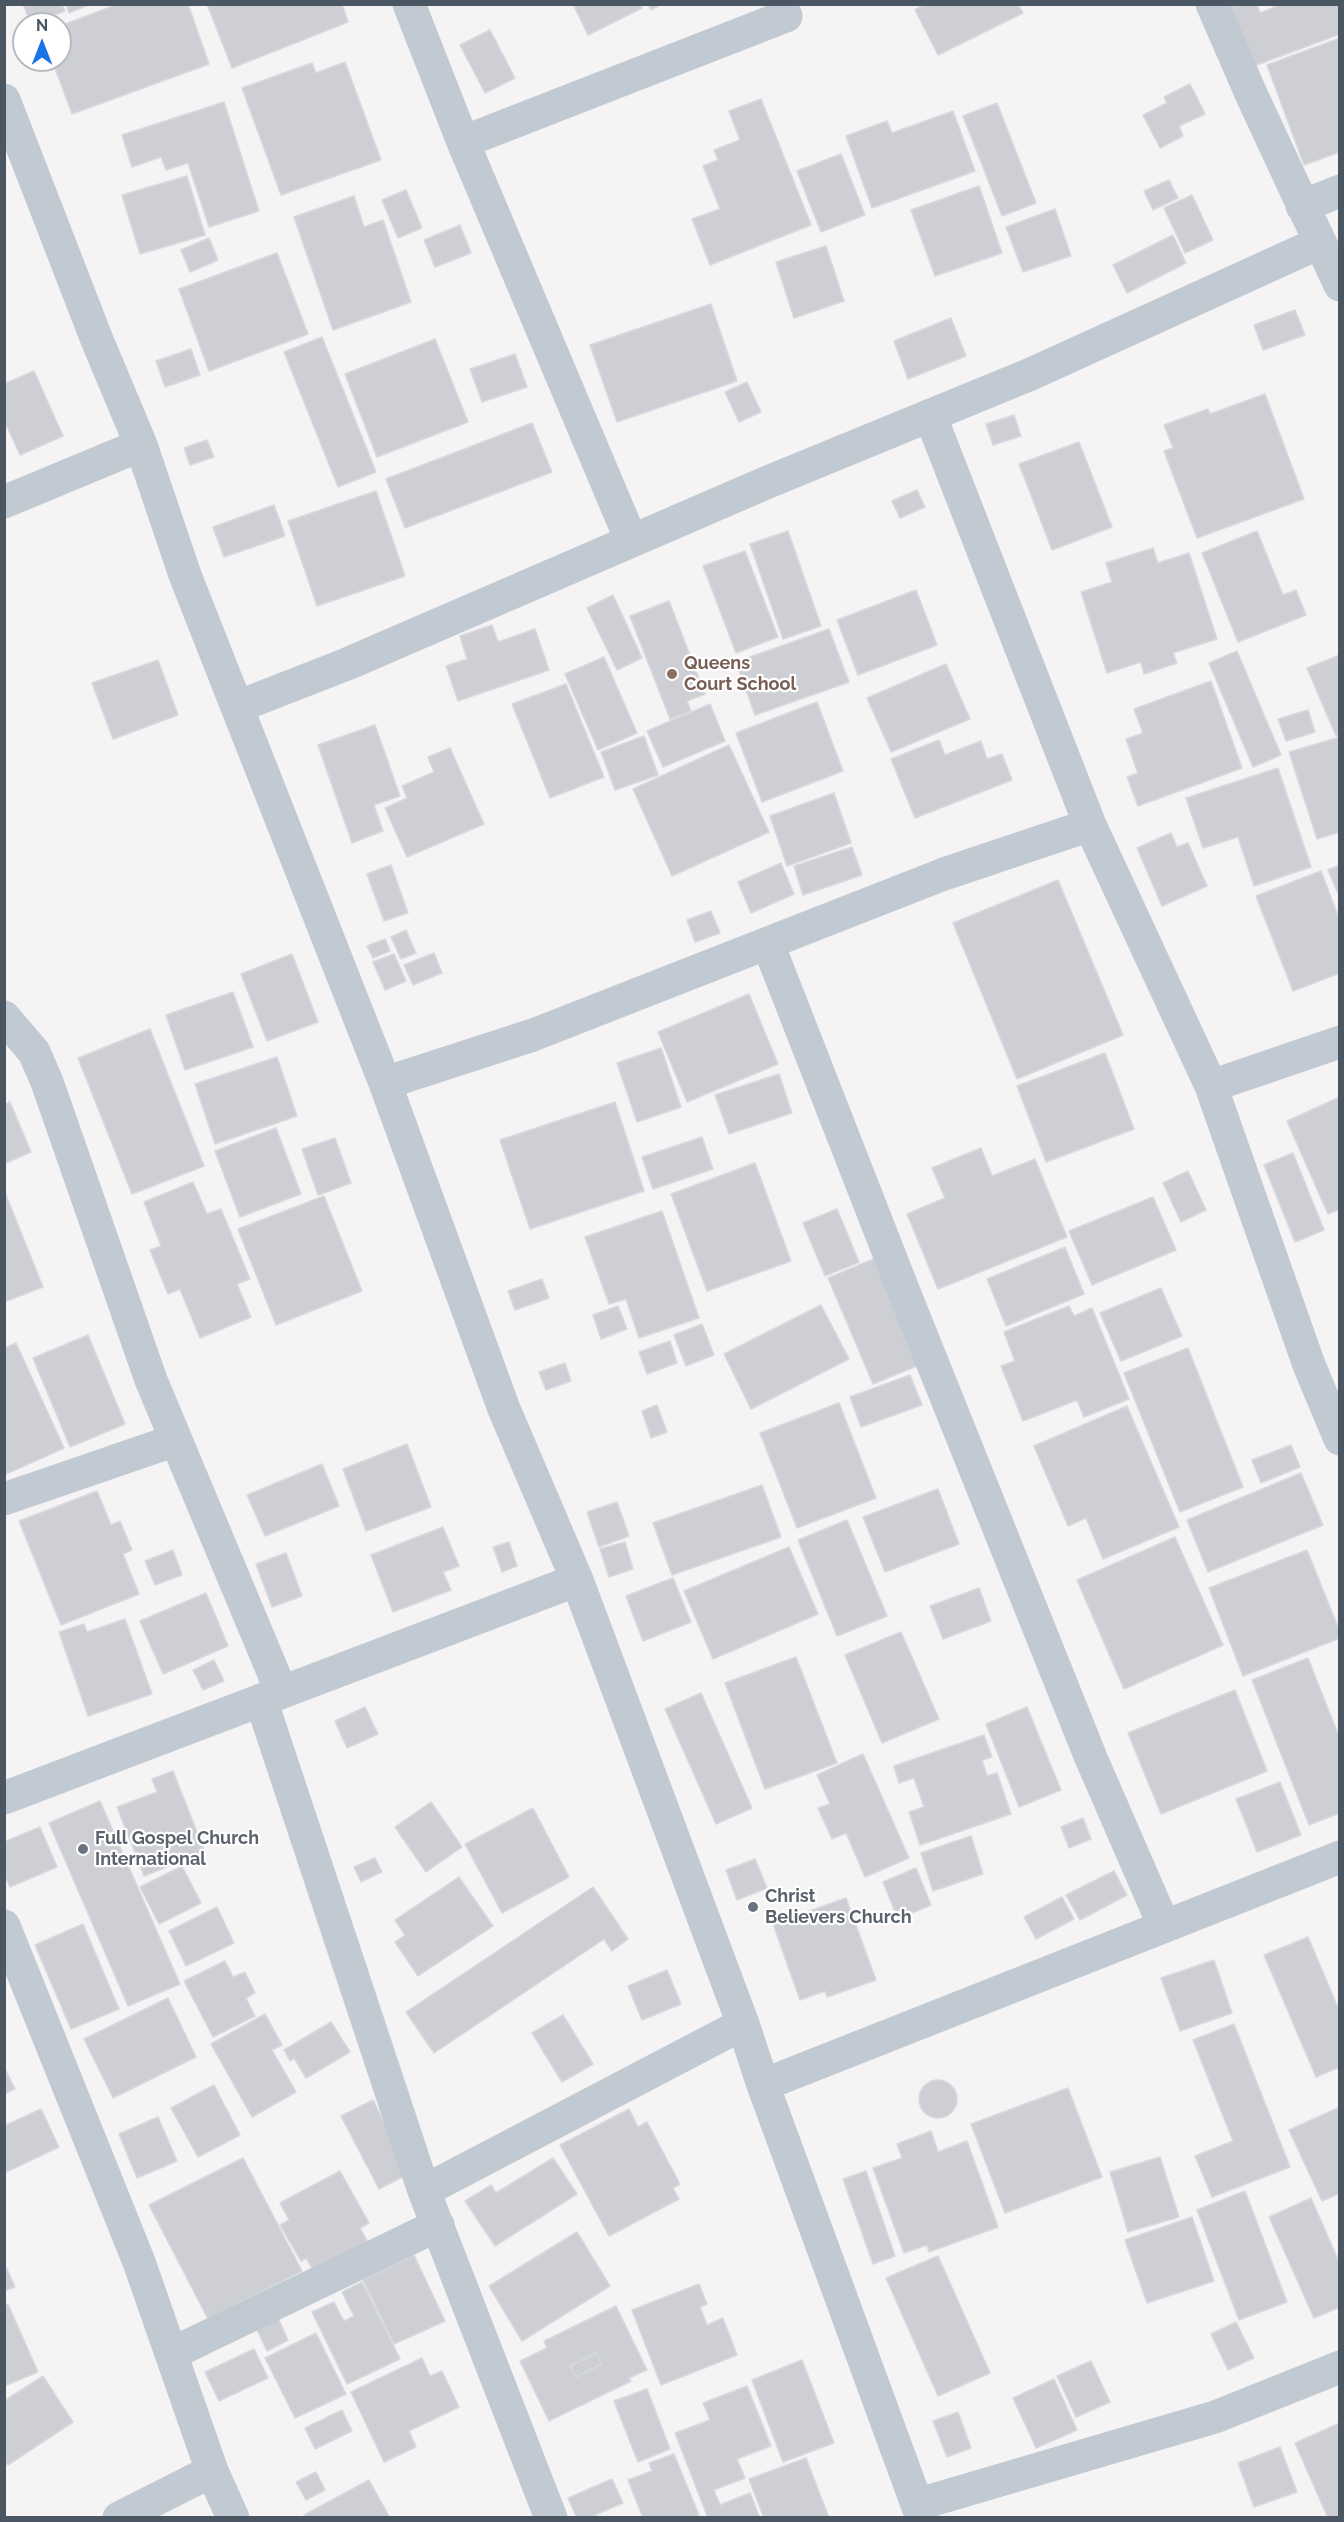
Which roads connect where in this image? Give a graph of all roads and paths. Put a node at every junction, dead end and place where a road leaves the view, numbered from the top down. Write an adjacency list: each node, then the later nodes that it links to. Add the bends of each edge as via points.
1 (409, 4): 5 (street)
2 (1212, 4): 7 (street)
3 (786, 15): 5 (street)
4 (4, 99): 11 (street)
5 (463, 142): 13 (street)
6 (1340, 191): 7 (street)
7 (1302, 206): 8 (street)
8 (1319, 243): 9 (street); 10 (street, via 1031,374)
9 (1340, 285)
10 (930, 415): 13 (street); 15 (street)
11 (141, 445): 12 (street); 14 (street, via 185,575)
12 (4, 502)
13 (631, 540): 14 (street, via 380,650)
14 (237, 707): 19 (street)
15 (1090, 825): 16 (street, via 954,870); 20 (street)
16 (768, 944): 19 (street, via 532,1035); 29 (street, via 1091,1758)
17 (4, 1017): 22 (street, via 34,1052 47,1082 151,1380)
18 (1340, 1042): 20 (street)
19 (385, 1083): 24 (street, via 504,1409)
20 (1211, 1086): 21 (street, via 1309,1365)
21 (1340, 1439)
22 (176, 1440): 23 (street); 25 (street)
23 (4, 1498)
24 (577, 1580): 25 (street); 30 (street)
25 (271, 1695): 26 (street); 32 (street)
26 (4, 1798)
27 (1340, 1857): 29 (street)
28 (4, 1926): 34 (street)
29 (1164, 1926): 31 (street)
30 (743, 2024): 31 (street); 32 (street)
31 (763, 2085): 37 (street)
32 (424, 2191): 33 (street)
33 (438, 2225): 34 (street); 40 (street)
34 (173, 2353): 36 (street)
35 (1340, 2367): 37 (street, via 1215,2417)
36 (212, 2470): 38 (street); 39 (street)
37 (920, 2511)
38 (120, 2517)
39 (232, 2517)
40 (551, 2517)

